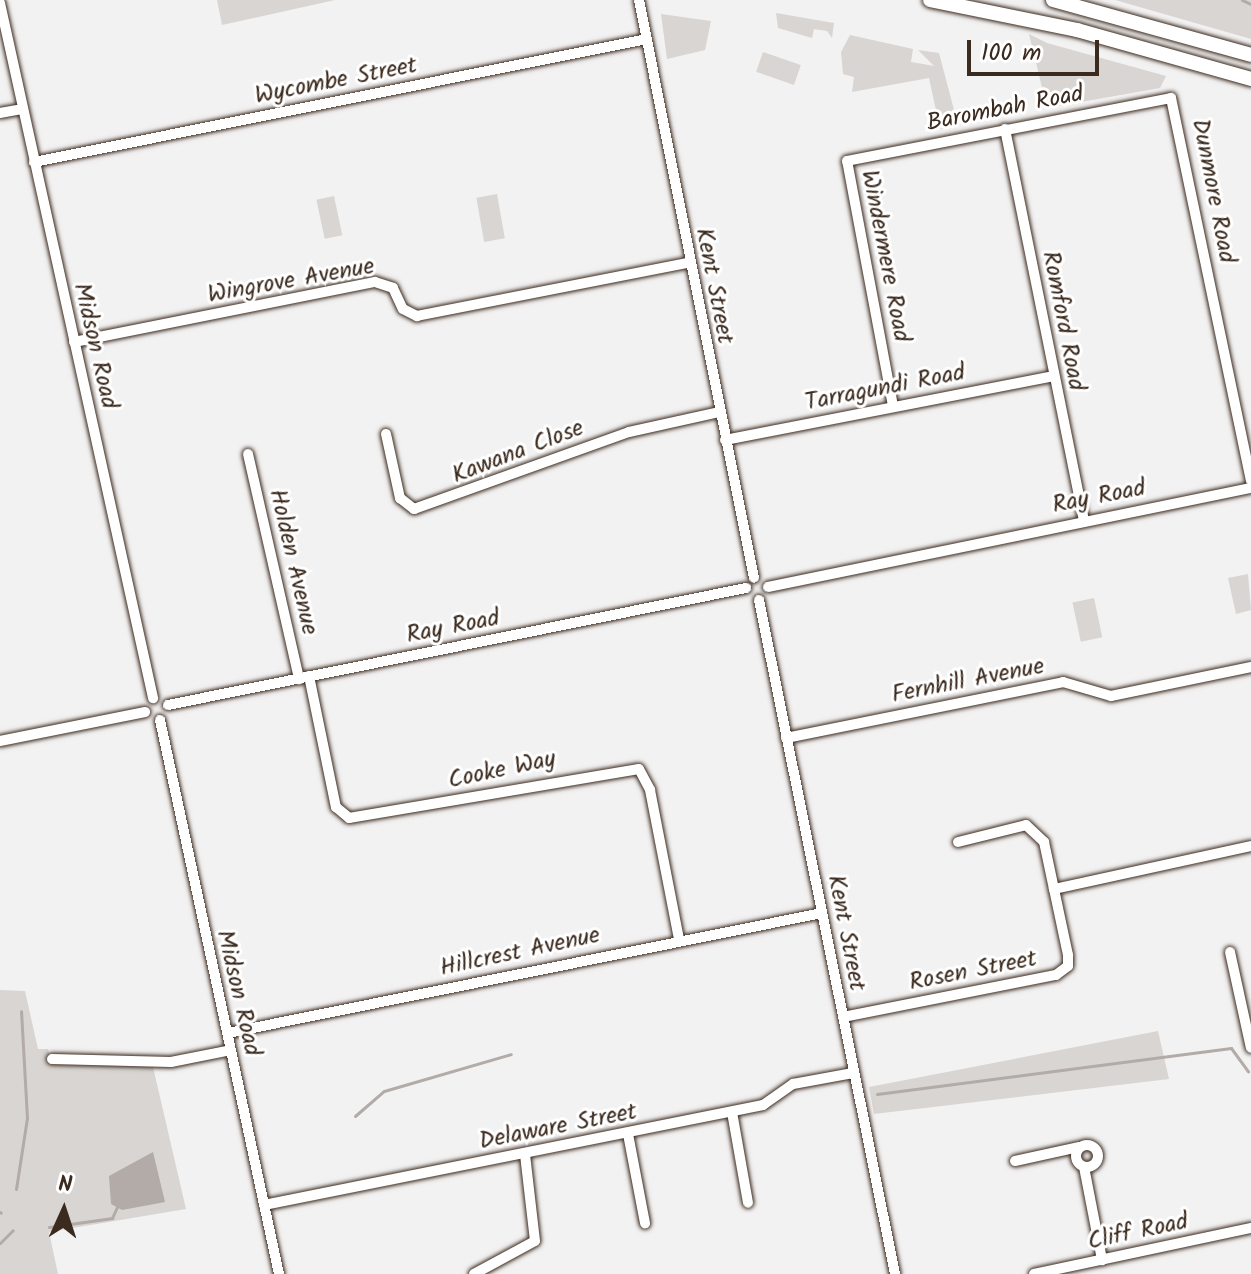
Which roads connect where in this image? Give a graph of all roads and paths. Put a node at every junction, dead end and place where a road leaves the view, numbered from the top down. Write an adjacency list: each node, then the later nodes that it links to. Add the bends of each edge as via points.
1 (639, 0): 6 (street, Kent Street)
2 (930, 0): 8 (highway, via 1077,30)
3 (1053, 0): 7 (highway)
4 (0, 3): 5 (street, Midson Road)
5 (2, 35): 10 (street, Midson Road)
6 (647, 39): 14 (street, Wycombe Street); 15 (street, Kent Street)
7 (1251, 55)
8 (1251, 79)
9 (1171, 98): 12 (street, Barombah Road); 23 (street, Dunmore Road)
10 (22, 109): 11 (street); 14 (street, Midson Road)
11 (0, 113)
12 (1005, 129): 13 (street, Barombah Road); 17 (street, Romford Road)
13 (847, 161): 18 (street, Windermere Road)
14 (34, 162): 16 (street, Midson Road)
15 (688, 263): 16 (street, Wingrove Avenue, via 417,316 403,309 393,288 375,282); 19 (street, Kent Street)
16 (74, 342): 32 (street, Midson Road)
17 (1053, 376): 18 (street, Tarragundi Road); 25 (street, Romford Road)
18 (893, 406): 21 (street, Tarragundi Road)
19 (719, 412): 20 (street, Kawana Close, via 629,432 414,509 400,498); 21 (street, Kent Street)
20 (386, 434)
21 (725, 440): 26 (street, Kent Street)
22 (248, 454): 31 (street, Holden Avenue)
23 (1251, 481)
24 (1251, 488): 25 (street, Ray Road)
25 (1084, 520): 27 (street, Ray Road)
26 (754, 578): 27 (street); 28 (street)
27 (768, 587): 29 (street)
28 (746, 588): 29 (street); 31 (street, Ray Road)
29 (759, 600): 36 (street, Kent Street)
30 (1251, 667): 36 (street, Fernhill Avenue, via 1111,696 1063,682)
31 (304, 678): 33 (street, Ray Road); 42 (street, Cooke Way, via 336,807 349,818 639,769 650,790)
32 (153, 698): 33 (street); 34 (street)
33 (168, 705): 35 (street)
34 (145, 712): 35 (street); 37 (street)
35 (160, 720): 45 (street, Midson Road)
36 (786, 738): 41 (street, Kent Street)
37 (0, 741)
38 (958, 842): 40 (street, via 990,829 1032,828 1044,842)
39 (1251, 846): 40 (street)
40 (1054, 889): 44 (street, Rosen Street, via 1068,955 1062,972)
41 (822, 913): 42 (street, Hillcrest Avenue); 44 (street, Kent Street)
42 (679, 939): 45 (street, Hillcrest Avenue)
43 (1230, 952): 46 (street)
44 (843, 1017): 49 (street, Kent Street)
45 (228, 1033): 47 (street, Midson Road)
46 (1251, 1048)
47 (231, 1050): 48 (street, via 171,1062); 57 (street, Midson Road)
48 (52, 1059)
49 (853, 1073): 50 (street, Delaware Street, via 793,1084 763,1105); 63 (street, Kent Street)
50 (732, 1112): 51 (street, Delaware Street); 56 (street)
51 (628, 1134): 53 (street, Delaware Street); 58 (street)
52 (1079, 1147): 54 (street); 55 (street); 55 (street, via 1098,1153 1096,1163)
53 (525, 1154): 57 (street, Delaware Street); 62 (street, via 535,1241)
54 (1015, 1161)
55 (1084, 1167): 60 (street)
56 (748, 1203)
57 (264, 1205): 61 (street, Midson Road)
58 (645, 1223)
59 (1251, 1228): 60 (street, Cliff Road)
60 (1102, 1260): 64 (street, Cliff Road)
61 (279, 1274)
62 (474, 1274)
63 (895, 1274)
64 (1034, 1274)

